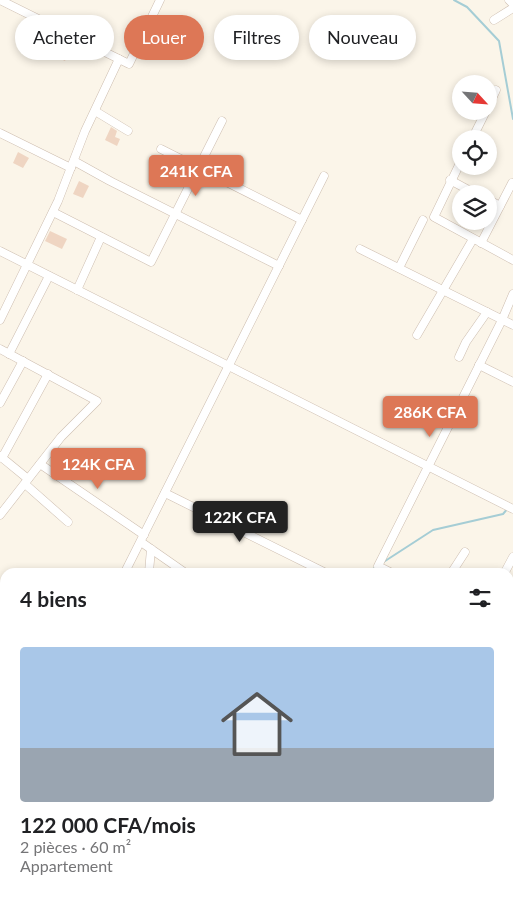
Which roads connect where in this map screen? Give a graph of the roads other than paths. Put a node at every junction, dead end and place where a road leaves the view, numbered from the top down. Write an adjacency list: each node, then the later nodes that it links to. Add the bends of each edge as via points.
1 (0, 0): 6 (street)
2 (160, 0): 6 (street, via 129,64)
3 (509, 0): 4 (street)
4 (513, 6): 5 (street)
5 (494, 20)
6 (119, 59): 7 (street)
7 (95, 111): 9 (street); 12 (street)
8 (222, 121): 13 (street)
9 (128, 131)
10 (0, 132): 12 (street)
11 (161, 149): 13 (street)
12 (72, 164): 21 (street); 22 (street)
13 (198, 168): 22 (street); 23 (street)
14 (454, 175): 16 (street)
15 (324, 176): 23 (street)
16 (451, 180): 18 (street); 26 (street, via 434,217)
17 (512, 183): 20 (street)
18 (460, 185)
19 (497, 204): 20 (street)
20 (500, 206): 27 (street)
21 (52, 212): 25 (street); 31 (street)
22 (175, 214): 25 (street, via 151,262); 32 (street)
23 (302, 220): 32 (street)
24 (423, 220): 33 (street)
25 (101, 237): 35 (street)
26 (474, 239): 27 (street); 36 (street)
27 (481, 243): 30 (street)
28 (360, 248): 33 (street)
29 (0, 251): 31 (street)
30 (513, 260)
31 (27, 265): 34 (street); 39 (street)
32 (279, 266): 48 (street)
33 (399, 268): 36 (street)
34 (49, 276): 35 (street); 44 (street)
35 (77, 290): 48 (street)
36 (443, 290): 38 (street); 42 (street)
37 (513, 294): 40 (street)
38 (487, 312): 40 (street); 45 (street)
39 (0, 320)
40 (502, 320): 41 (street); 47 (street)
41 (513, 325)
42 (417, 335)
43 (0, 349): 44 (street)
44 (10, 354): 46 (street)
45 (459, 357)
46 (23, 361): 49 (street); 51 (street)
47 (479, 365): 50 (street); 54 (street)
48 (229, 366): 54 (street); 56 (street)
49 (48, 374): 52 (street); 53 (street, via 98,401 60,438)
50 (513, 382)
51 (0, 403)
52 (1, 457): 55 (street)
53 (40, 464): 55 (street); 60 (street)
54 (428, 466): 57 (street); 67 (street, via 378,566)
55 (26, 481): 58 (street); 59 (street)
56 (165, 493): 60 (street); 66 (street)
57 (513, 509)
58 (0, 515)
59 (68, 522)
60 (142, 538): 61 (street); 63 (street)
61 (150, 549): 64 (street); 65 (street)
62 (465, 552): 68 (street)
63 (127, 568)
64 (149, 568)
65 (178, 568)
66 (316, 568)
67 (382, 568)
68 (455, 568)

